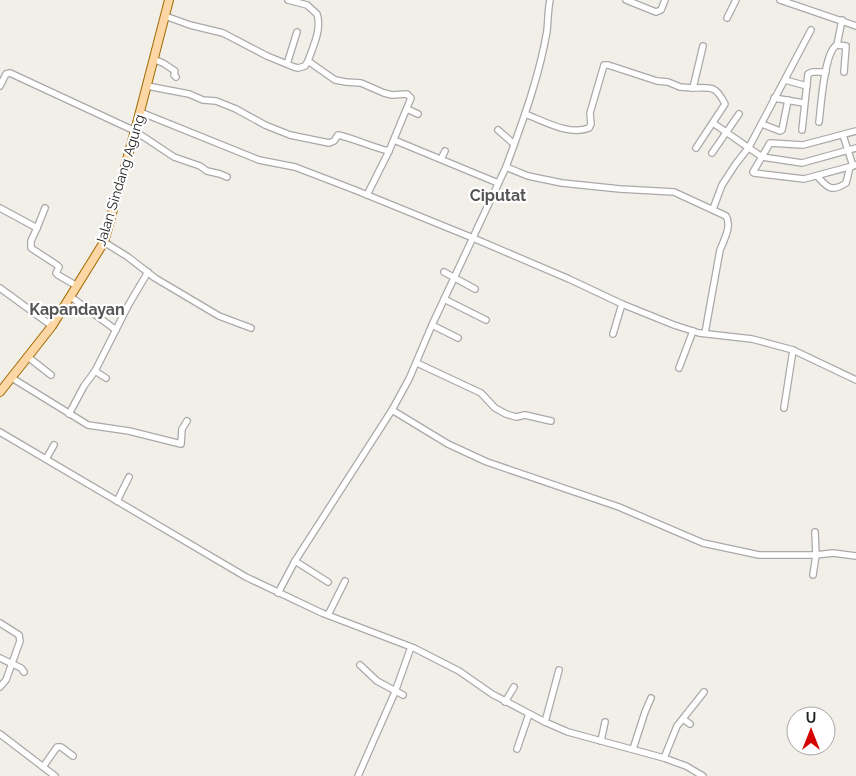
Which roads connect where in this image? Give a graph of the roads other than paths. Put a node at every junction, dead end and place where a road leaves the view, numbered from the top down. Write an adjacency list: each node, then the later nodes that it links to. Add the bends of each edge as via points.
1 (169, 0): 8 (main road, Jalan Sindang Agung)
2 (288, 0): 17 (street, via 307,6 319,19)
3 (550, 0): 31 (street, via 547,30)
4 (626, 0): 5 (street, via 656,12 660,11)
5 (665, 0)
6 (736, 0): 9 (street)
7 (780, 0): 10 (street)
8 (165, 16): 16 (main road, Jalan Sindang Agung); 18 (street, via 229,35)
9 (727, 18)
10 (842, 20): 11 (street); 14 (street)
11 (856, 26)
12 (811, 30): 22 (street)
13 (297, 32): 18 (street)
14 (837, 45): 19 (street, via 833,48); 20 (street, via 846,46)
15 (703, 46): 26 (street)
16 (153, 59): 21 (street, via 172,68); 24 (main road, Jalan Sindang Agung)
17 (308, 61): 18 (street, via 306,66 299,68); 30 (street, via 336,80 361,83 392,95 409,95)
18 (287, 64)
19 (826, 72): 25 (street, via 810,73); 35 (street)
20 (844, 72)
21 (176, 77)
22 (785, 80): 25 (street); 27 (street)
23 (0, 86): 40 (street, via 9,72)
24 (147, 86): 32 (main road, Jalan Sindang Agung); 50 (street, via 216,102 298,137 329,143 338,135)
25 (807, 86): 29 (street)
26 (693, 88): 31 (street, via 604,65 590,113 589,128 579,132 561,128); 36 (street, via 711,87 726,104)
27 (774, 98): 28 (street); 37 (street)
28 (788, 100): 29 (street); 37 (street, via 782,130)
29 (804, 103): 39 (street)
30 (407, 109): 33 (street); 44 (street)
31 (526, 109): 45 (street)
32 (140, 112): 40 (main road, Jalan Sindang Agung); 60 (street, via 259,160 295,167)
33 (418, 114)
34 (739, 114): 42 (street)
35 (819, 122)
36 (713, 123): 42 (street); 46 (street)
37 (762, 124): 47 (street)
38 (498, 130): 45 (street)
39 (802, 130)
40 (135, 131): 58 (street, via 174,157); 66 (main road, Jalan Sindang Agung)
41 (856, 131): 43 (street)
42 (727, 132): 47 (street); 52 (street)
43 (843, 135): 49 (street); 53 (street, via 801,146 771,143)
44 (394, 140): 50 (street); 54 (street)
45 (514, 144): 56 (street)
46 (696, 148)
47 (749, 148): 53 (street); 63 (street, via 722,185)
48 (856, 148): 49 (street)
49 (848, 150): 53 (street, via 802,163); 55 (street)
50 (389, 151): 60 (street)
51 (446, 151): 54 (street)
52 (712, 153)
53 (762, 157): 57 (street, via 754,173 804,180)
54 (441, 159): 59 (street)
55 (853, 166): 57 (street); 57 (street, via 846,183 834,188)
56 (506, 167): 59 (street); 63 (street, via 528,176 562,183 674,192)
57 (816, 176)
58 (227, 177)
59 (498, 183): 65 (street)
60 (368, 195): 65 (street)
61 (0, 208): 64 (street)
62 (45, 208): 64 (street)
63 (712, 209): 82 (street, via 726,216 729,222 720,250)
64 (37, 228): 70 (street, via 30,247 58,266 58,275)
65 (473, 238): 69 (street); 75 (street)
66 (104, 242): 67 (street); 70 (main road, Jalan Sindang Agung)
67 (148, 272): 79 (street, via 218,316); 80 (street)
68 (444, 272): 69 (street)
69 (454, 278): 72 (street); 74 (street)
70 (77, 286): 73 (main road, Jalan Sindang Agung)
71 (0, 288): 78 (street)
72 (475, 289)
73 (71, 297): 78 (main road, Jalan Sindang Agung); 80 (street)
74 (444, 299): 76 (street); 77 (street)
75 (622, 304): 81 (street); 83 (street)
76 (486, 320)
77 (432, 325): 84 (street); 87 (street)
78 (52, 326): 86 (main road, Jalan Sindang Agung)
79 (251, 328)
80 (116, 330): 89 (street)
81 (693, 331): 82 (street); 88 (street)
82 (705, 333): 85 (street, via 752,339)
83 (613, 334)
84 (458, 338)
85 (792, 350): 93 (street); 95 (street)
86 (28, 357): 90 (street); 91 (main road, Jalan Sindang Agung)
87 (417, 363): 96 (street); 98 (street, via 481,393 503,413 516,418 525,415)
88 (678, 368)
89 (95, 371): 92 (street); 97 (street)
90 (51, 375)
91 (12, 378): 94 (main road, Jalan Sindang Agung); 97 (street)
92 (106, 378)
93 (856, 380)
94 (0, 392)
95 (784, 408)
96 (392, 410): 106 (street, via 448,444 487,462 618,507 703,543 759,555); 108 (street)
97 (69, 414): 99 (street, via 88,425 181,444 182,429)
98 (551, 420)
99 (187, 421)
100 (0, 432): 102 (street)
101 (54, 445): 102 (street)
102 (46, 459): 104 (street)
103 (129, 477): 104 (street)
104 (117, 501): 112 (street)
105 (815, 532): 106 (street)
106 (816, 556): 107 (street, via 832,553); 109 (street)
107 (856, 556)
108 (295, 561): 110 (street); 112 (street)
109 (813, 575)
110 (328, 582)
111 (345, 582): 113 (street)
112 (278, 593): 113 (street)
113 (328, 615): 115 (street)
114 (0, 623): 117 (street, via 20,638)
115 (412, 647): 123 (street); 127 (street, via 459,671)
116 (0, 658): 117 (street)
117 (12, 664): 120 (street); 121 (street)
118 (360, 665): 123 (street)
119 (559, 670): 130 (street)
120 (24, 672)
121 (0, 687)
122 (514, 687): 127 (street)
123 (395, 692): 125 (street); 141 (street)
124 (704, 692): 129 (street)
125 (404, 695)
126 (651, 698): 136 (street)
127 (505, 702): 128 (street)
128 (529, 714): 130 (street); 135 (street)
129 (683, 719): 132 (street); 138 (street)
130 (545, 722): 134 (street)
131 (605, 722): 134 (street)
132 (690, 724)
133 (0, 734): 139 (street)
134 (601, 741): 136 (street)
135 (517, 749)
136 (633, 749): 138 (street)
137 (73, 756): 139 (street, via 58,747)
138 (664, 758): 142 (street)
139 (43, 767): 140 (street)
140 (55, 776)
141 (358, 776)
142 (703, 776)

